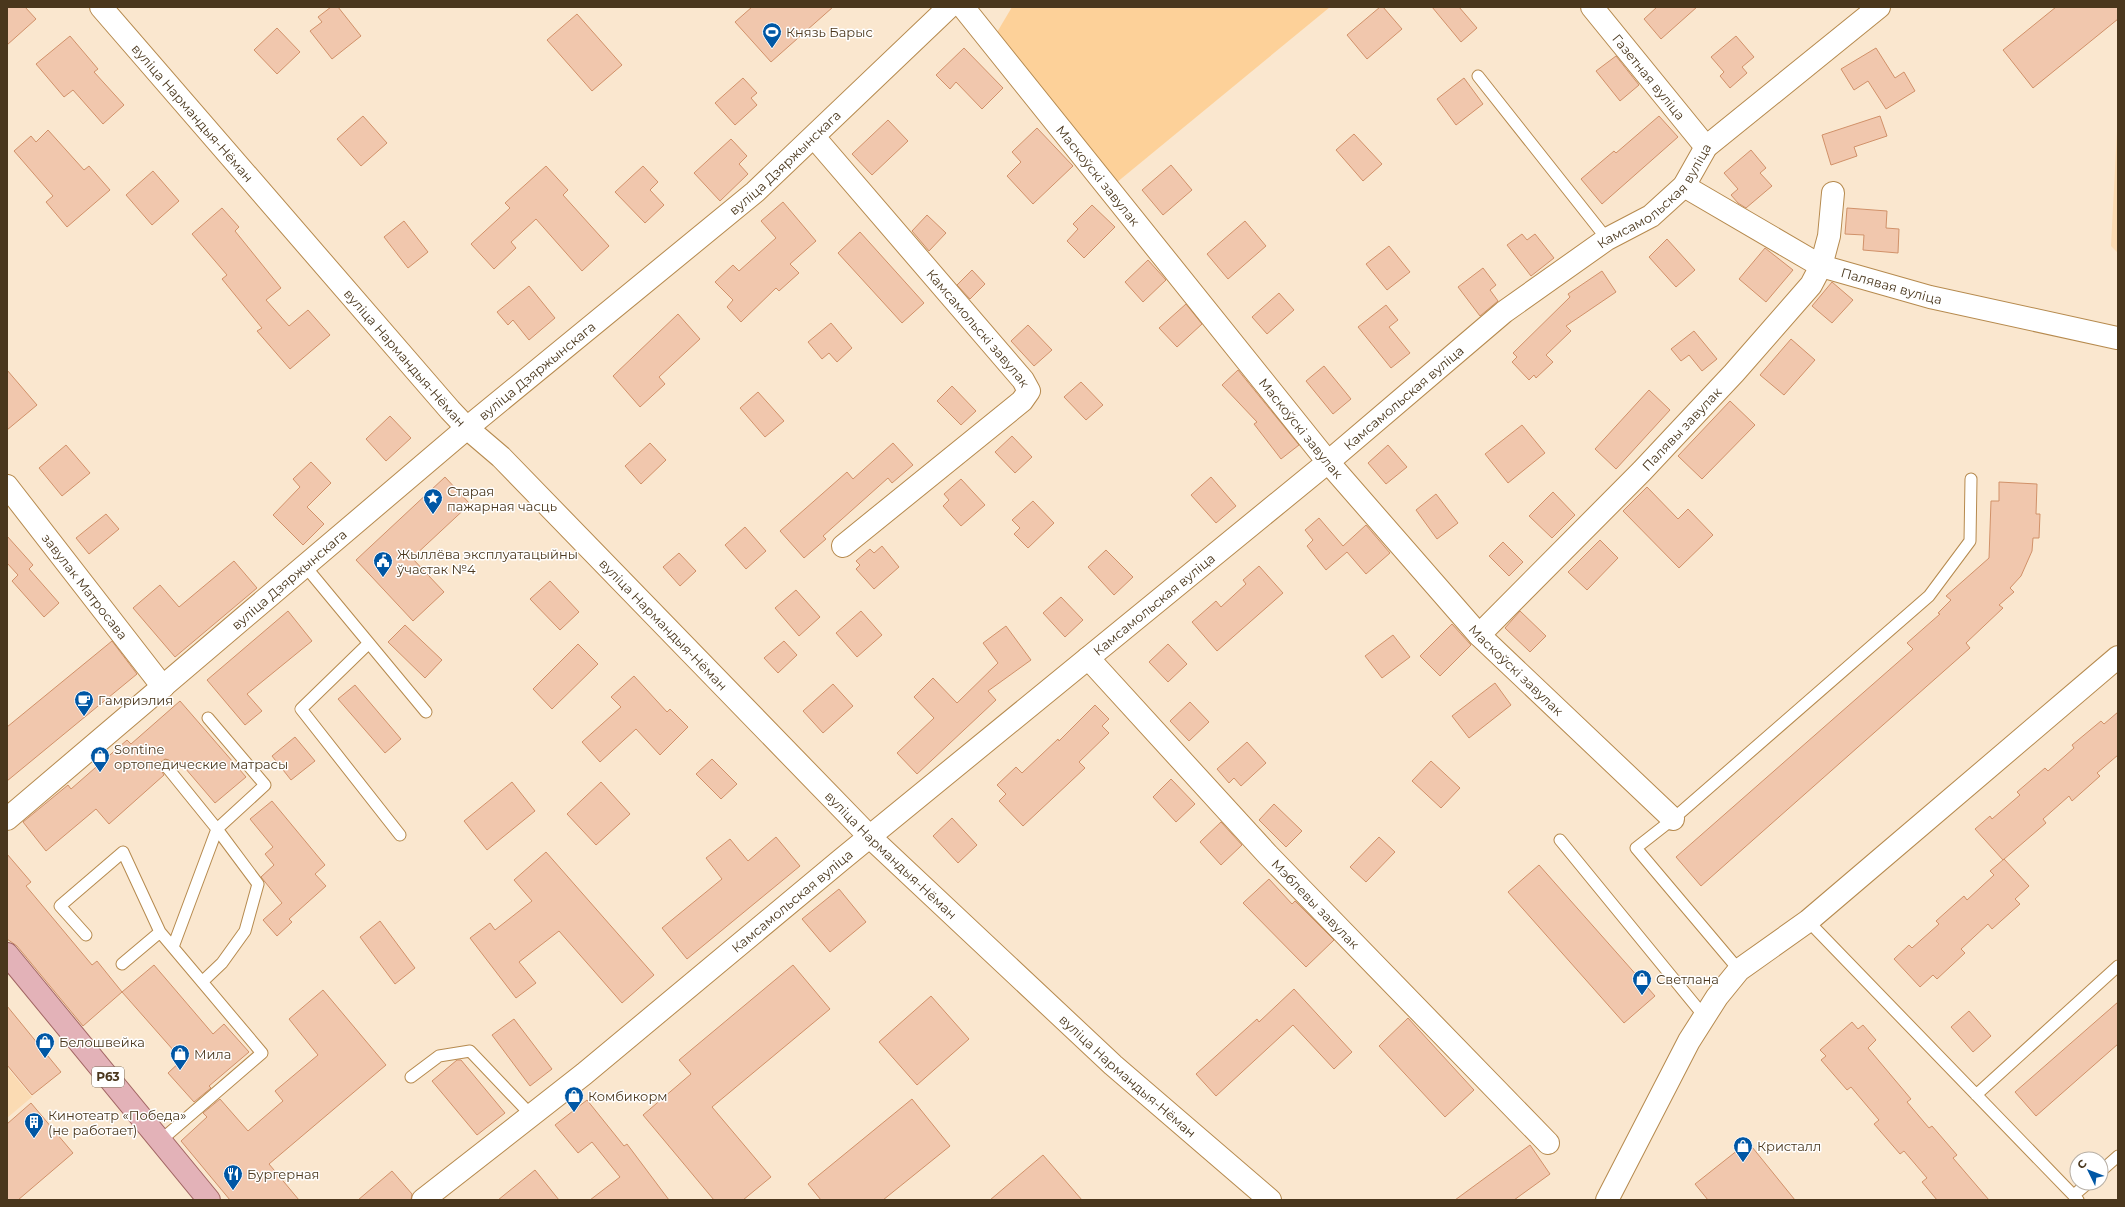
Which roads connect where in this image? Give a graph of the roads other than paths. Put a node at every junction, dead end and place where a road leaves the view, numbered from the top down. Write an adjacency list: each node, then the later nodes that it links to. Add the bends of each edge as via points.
1 (101, 7): 14 (street, вуліца Нармандыя-Нёман)
2 (949, 7): 7 (street, вуліца Дзяржынскага)
3 (963, 7): 15 (street, Маскоўскі завулак)
4 (1592, 7): 8 (street, Газетная вуліца)
5 (1879, 7): 8 (street, Камсамольская вуліца)
6 (1478, 76): 11 (lane)
7 (814, 137): 14 (street, вуліца Дзяржынскага, via 755,192); 18 (street, Камсамольскі завулак, via 1023,380 1029,391 1022,401)
8 (1706, 147): 9 (street, Камсамольская вуліца)
9 (1684, 186): 11 (street, Камсамольская вуліца, via 1651,216); 12 (street, Палявая вуліца)
10 (1833, 193): 12 (street, Палявы завулак, via 1829,236)
11 (1607, 239): 15 (street, Камсамольская вуліца, via 1504,312)
12 (1821, 266): 13 (street, Палявая вуліца, via 1930,297); 20 (street, Палявы завулак, via 1811,285 1734,373 1642,471)
13 (2117, 338)
14 (467, 428): 19 (street, вуліца Дзяржынскага); 32 (street, вуліца Нармандыя-Нёман, via 502,457)
15 (1328, 462): 20 (street, Маскоўскі завулак); 23 (street, Камсамольская вуліца)
16 (1971, 479): 29 (lane, via 1970,541 1929,596)
17 (7, 486): 24 (street, завулак Матросава)
18 (843, 546)
19 (305, 566): 21 (lane); 24 (street, вуліца Дзяржынскага)
20 (1479, 635): 29 (street, Маскоўскі завулак)
21 (369, 643): 25 (lane); 31 (lane, via 301,709)
22 (2118, 656): 34 (street)
23 (1088, 658): 32 (street, Камсамольская вуліца); 48 (street, Мэблевы завулак, via 1268,855)
24 (163, 687): 28 (street, вуліца Дзяржынскага)
25 (426, 712)
26 (208, 718): 30 (lane, via 265,784)
27 (166, 766): 30 (lane)
28 (7, 819)
29 (1673, 819): 41 (lane, via 1636,848)
30 (217, 829): 37 (lane); 42 (lane, via 258,884 245,931 222,963)
31 (400, 834)
32 (870, 837): 46 (street, Камсамольская вуліца); 54 (street, вуліца Нармандыя-Нёман, via 1113,1065)
33 (1560, 840): 43 (lane)
34 (1808, 921): 41 (street); 45 (lane)
35 (160, 932): 36 (lane, via 123,852 60,906); 37 (lane); 39 (lane)
36 (86, 935)
37 (173, 947): 42 (lane)
38 (7, 954): 47 (main road, Р63)
39 (122, 964)
40 (2118, 966): 45 (lane)
41 (1739, 970): 43 (street)
42 (202, 982): 47 (lane, via 262,1053)
43 (1704, 1016): 55 (street)
44 (411, 1077): 46 (lane, via 439,1056 470,1051)
45 (1976, 1095): 51 (lane)
46 (531, 1115): 53 (street, Камсамольская вуліца)
47 (160, 1141): 52 (main road, Р63)
48 (1548, 1144)
49 (2118, 1156): 50 (lane)
50 (2109, 1164)
51 (2076, 1198)
52 (209, 1200)
53 (423, 1200)
54 (1270, 1200)
55 (1607, 1200)

